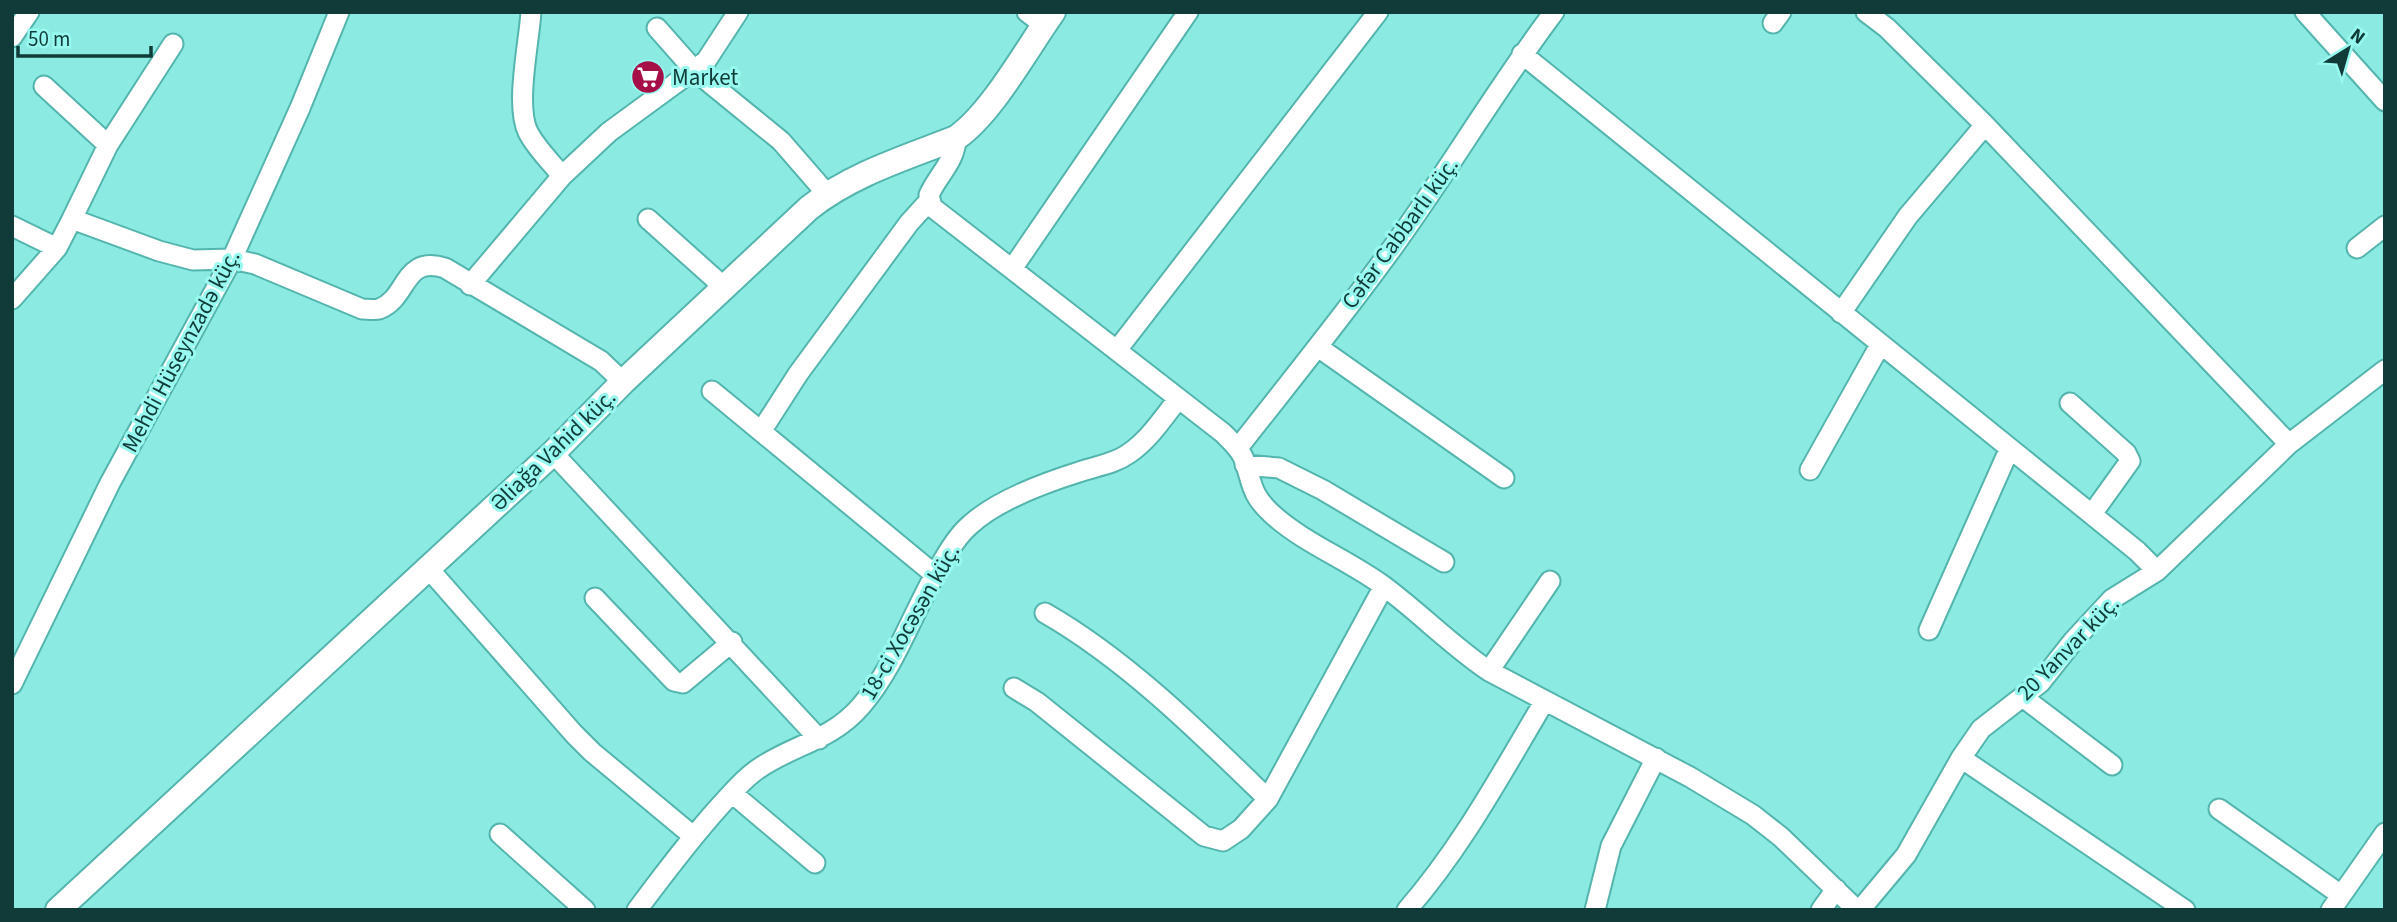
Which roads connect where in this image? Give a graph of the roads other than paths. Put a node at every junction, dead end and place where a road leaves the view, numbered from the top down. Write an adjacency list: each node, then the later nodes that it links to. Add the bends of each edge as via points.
1 (29, 12): 12 (street)
2 (339, 12): 30 (street, Mehdi Hüseynzadə küç.)
3 (531, 12): 21 (street, via 524,118 528,131)
4 (738, 12): 15 (street)
5 (1188, 12): 31 (street)
6 (1378, 12): 38 (street)
7 (1555, 12): 14 (street, Cəfər Cabbarlı küç.)
8 (1866, 12): 18 (street)
9 (2305, 12): 17 (street)
10 (1041, 17): 19 (street, Əliağa Vahid küç., via 985,110)
11 (657, 28): 15 (street)
12 (12, 37)
13 (173, 44): 20 (street)
14 (1522, 54): 35 (street); 37 (street, Cəfər Cabbarlı küç., via 1442,178)
15 (695, 71): 21 (street, via 609,132); 22 (street, via 780,142)
16 (44, 86): 20 (street)
17 (2385, 102)
18 (1985, 125): 35 (street, via 1908,216); 45 (street)
19 (956, 138): 22 (street, Əliağa Vahid küç., via 862,174); 23 (street, via 952,157 931,189)
20 (108, 145): 24 (street)
21 (562, 176): 32 (street)
22 (827, 194): 33 (street, Əliağa Vahid küç.)
23 (929, 201): 31 (street); 44 (street, via 798,374)
24 (72, 219): 28 (street); 30 (street, via 193,260)
25 (648, 219): 33 (street)
26 (12, 226): 28 (street)
27 (2385, 226): 29 (street)
28 (57, 248): 34 (street)
29 (2357, 248)
30 (232, 259): 32 (street, via 255,264 362,309 379,309 390,302 424,265 445,268); 63 (street, Mehdi Hüseynzadə küç., via 110,483)
31 (1012, 269): 38 (street)
32 (470, 285): 40 (street, via 601,361)
33 (725, 288): 40 (street, Əliağa Vahid küç.)
34 (12, 299)
35 (1841, 313): 36 (street)
36 (1880, 345): 46 (street); 49 (street)
37 (1318, 347): 48 (street, Cəfər Cabbarlı küç.); 50 (street)
38 (1117, 350): 42 (street)
39 (2385, 370): 45 (street, 20 Yanvar küç.)
40 (623, 382): 47 (street, Əliağa Vahid küç.)
41 (712, 391): 44 (street)
42 (1178, 399): 48 (street, via 1223,433); 55 (street, 18-ci Xocəsən küç., via 1128,454 1034,488 970,525)
43 (2070, 403): 51 (street, via 2130,461)
44 (762, 430): 55 (street)
45 (2289, 444): 54 (street, 20 Yanvar küç.)
46 (2010, 450): 51 (street); 60 (street)
47 (553, 453): 53 (street, Əliağa Vahid küç.); 61 (street)
48 (1242, 457): 52 (street, via 1279,468 1323,490); 57 (street, via 1257,499 1272,515)
49 (1810, 470)
50 (1504, 478)
51 (2092, 514): 54 (street)
52 (1444, 562)
53 (428, 568): 76 (street, via 583,743); 80 (street, Əliağa Vahid küç.)
54 (2157, 571): 65 (street, 20 Yanvar küç., via 2112,599)
55 (934, 574): 67 (street, 18-ci Xocəsən küç., via 879,684 859,709)
56 (1550, 581): 62 (street)
57 (1384, 586): 62 (street); 72 (street)
58 (595, 597): 61 (street, via 674,681 683,683)
59 (1045, 613): 72 (street, via 1172,707)
60 (1929, 630)
61 (732, 642): 67 (street)
62 (1489, 671): 66 (street)
63 (12, 684)
64 (1014, 688): 72 (street, via 1203,836 1223,841 1241,830)
65 (2024, 698): 69 (street, 20 Yanvar küç., via 1981,729); 70 (street)
66 (1544, 702): 68 (street); 83 (street, via 1449,859)
67 (819, 739): 71 (street, 18-ci Xocəsən küç., via 760,767)
68 (1657, 758): 78 (street, via 1782,837); 84 (street, via 1611,846)
69 (1961, 758): 86 (street, 20 Yanvar küç., via 1906,855); 87 (street)
70 (2112, 765)
71 (732, 793): 76 (street, 18-ci Xocəsən küç.); 77 (street)
72 (1268, 799)
73 (2219, 810): 79 (street)
74 (2385, 833): 79 (street)
75 (500, 834): 81 (street)
76 (693, 836): 82 (street, 18-ci Xocəsən küç.)
77 (815, 863)
78 (1836, 889): 85 (street); 86 (street)
79 (2336, 903)
80 (58, 910)
81 (585, 910)
82 (637, 910)
83 (1407, 910)
84 (1595, 910)
85 (1821, 910)
86 (1858, 910)
87 (2185, 910)

